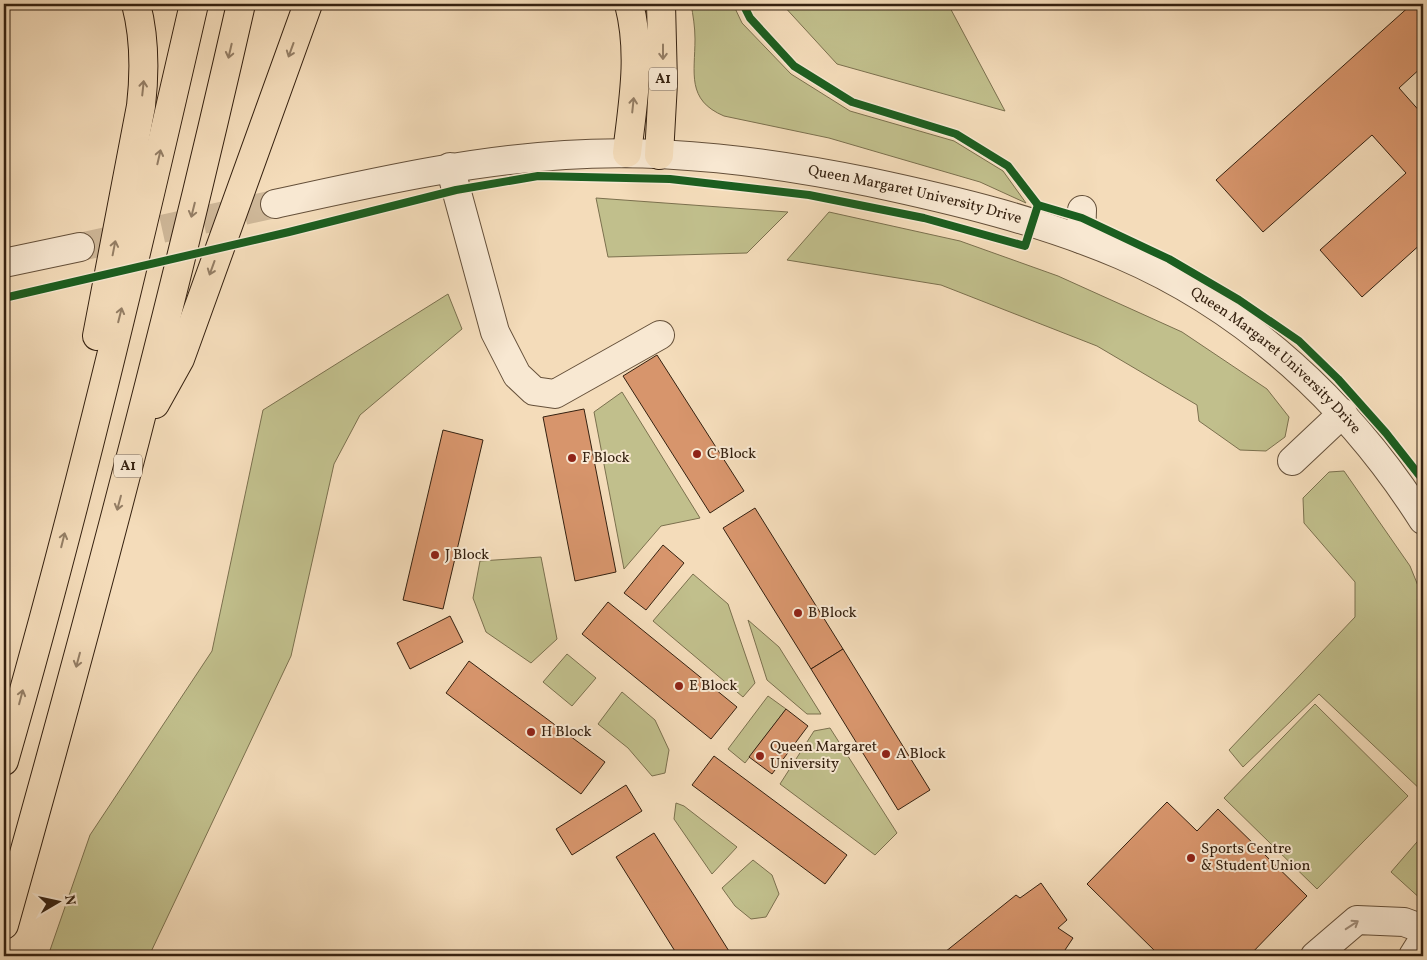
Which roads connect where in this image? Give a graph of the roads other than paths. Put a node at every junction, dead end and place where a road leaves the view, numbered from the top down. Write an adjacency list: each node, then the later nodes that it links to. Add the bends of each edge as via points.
1 (136, 4): 17 (main road, one-way to 1, via 95,345 144,83 144,44)
2 (194, 4): 17 (main road, one-way to 2)
3 (240, 4): 18 (main road, A1, one-way to 18)
4 (308, 4): 18 (main road, A1, one-way to 18, via 180,359)
5 (629, 4): 7 (main road, A1, one-way to 5, via 637,61)
6 (661, 4): 8 (main road, A1, one-way to 8, via 663,83)
7 (628, 153): 8 (street, Queen Margaret University Drive); 9 (street, Queen Margaret University Drive, via 529,158)
8 (659, 154): 12 (street, Queen Margaret University Drive, via 765,165 854,179 964,204)
9 (450, 167): 10 (street, Queen Margaret University Drive); 15 (street, via 487,338 534,391 555,394)
10 (275, 204)
11 (1082, 210): 12 (street)
12 (1080, 239): 16 (street, Queen Margaret University Drive, via 1164,276 1210,303 1277,351)
13 (80, 247): 14 (street)
14 (4, 263)
15 (660, 335)
16 (1343, 413): 19 (street); 20 (street, Queen Margaret University Drive, via 1374,450)
17 (94, 418): 21 (main road, one-way to 17)
18 (135, 441): 22 (main road, A1, one-way to 22)
19 (1292, 461)
20 (1423, 520)
21 (4, 761)
22 (4, 925)
23 (1423, 929): 25 (street, one-way to 23, via 1357,920 1404,922)
24 (1423, 940): 26 (street)
25 (1315, 956)
26 (1412, 956)

